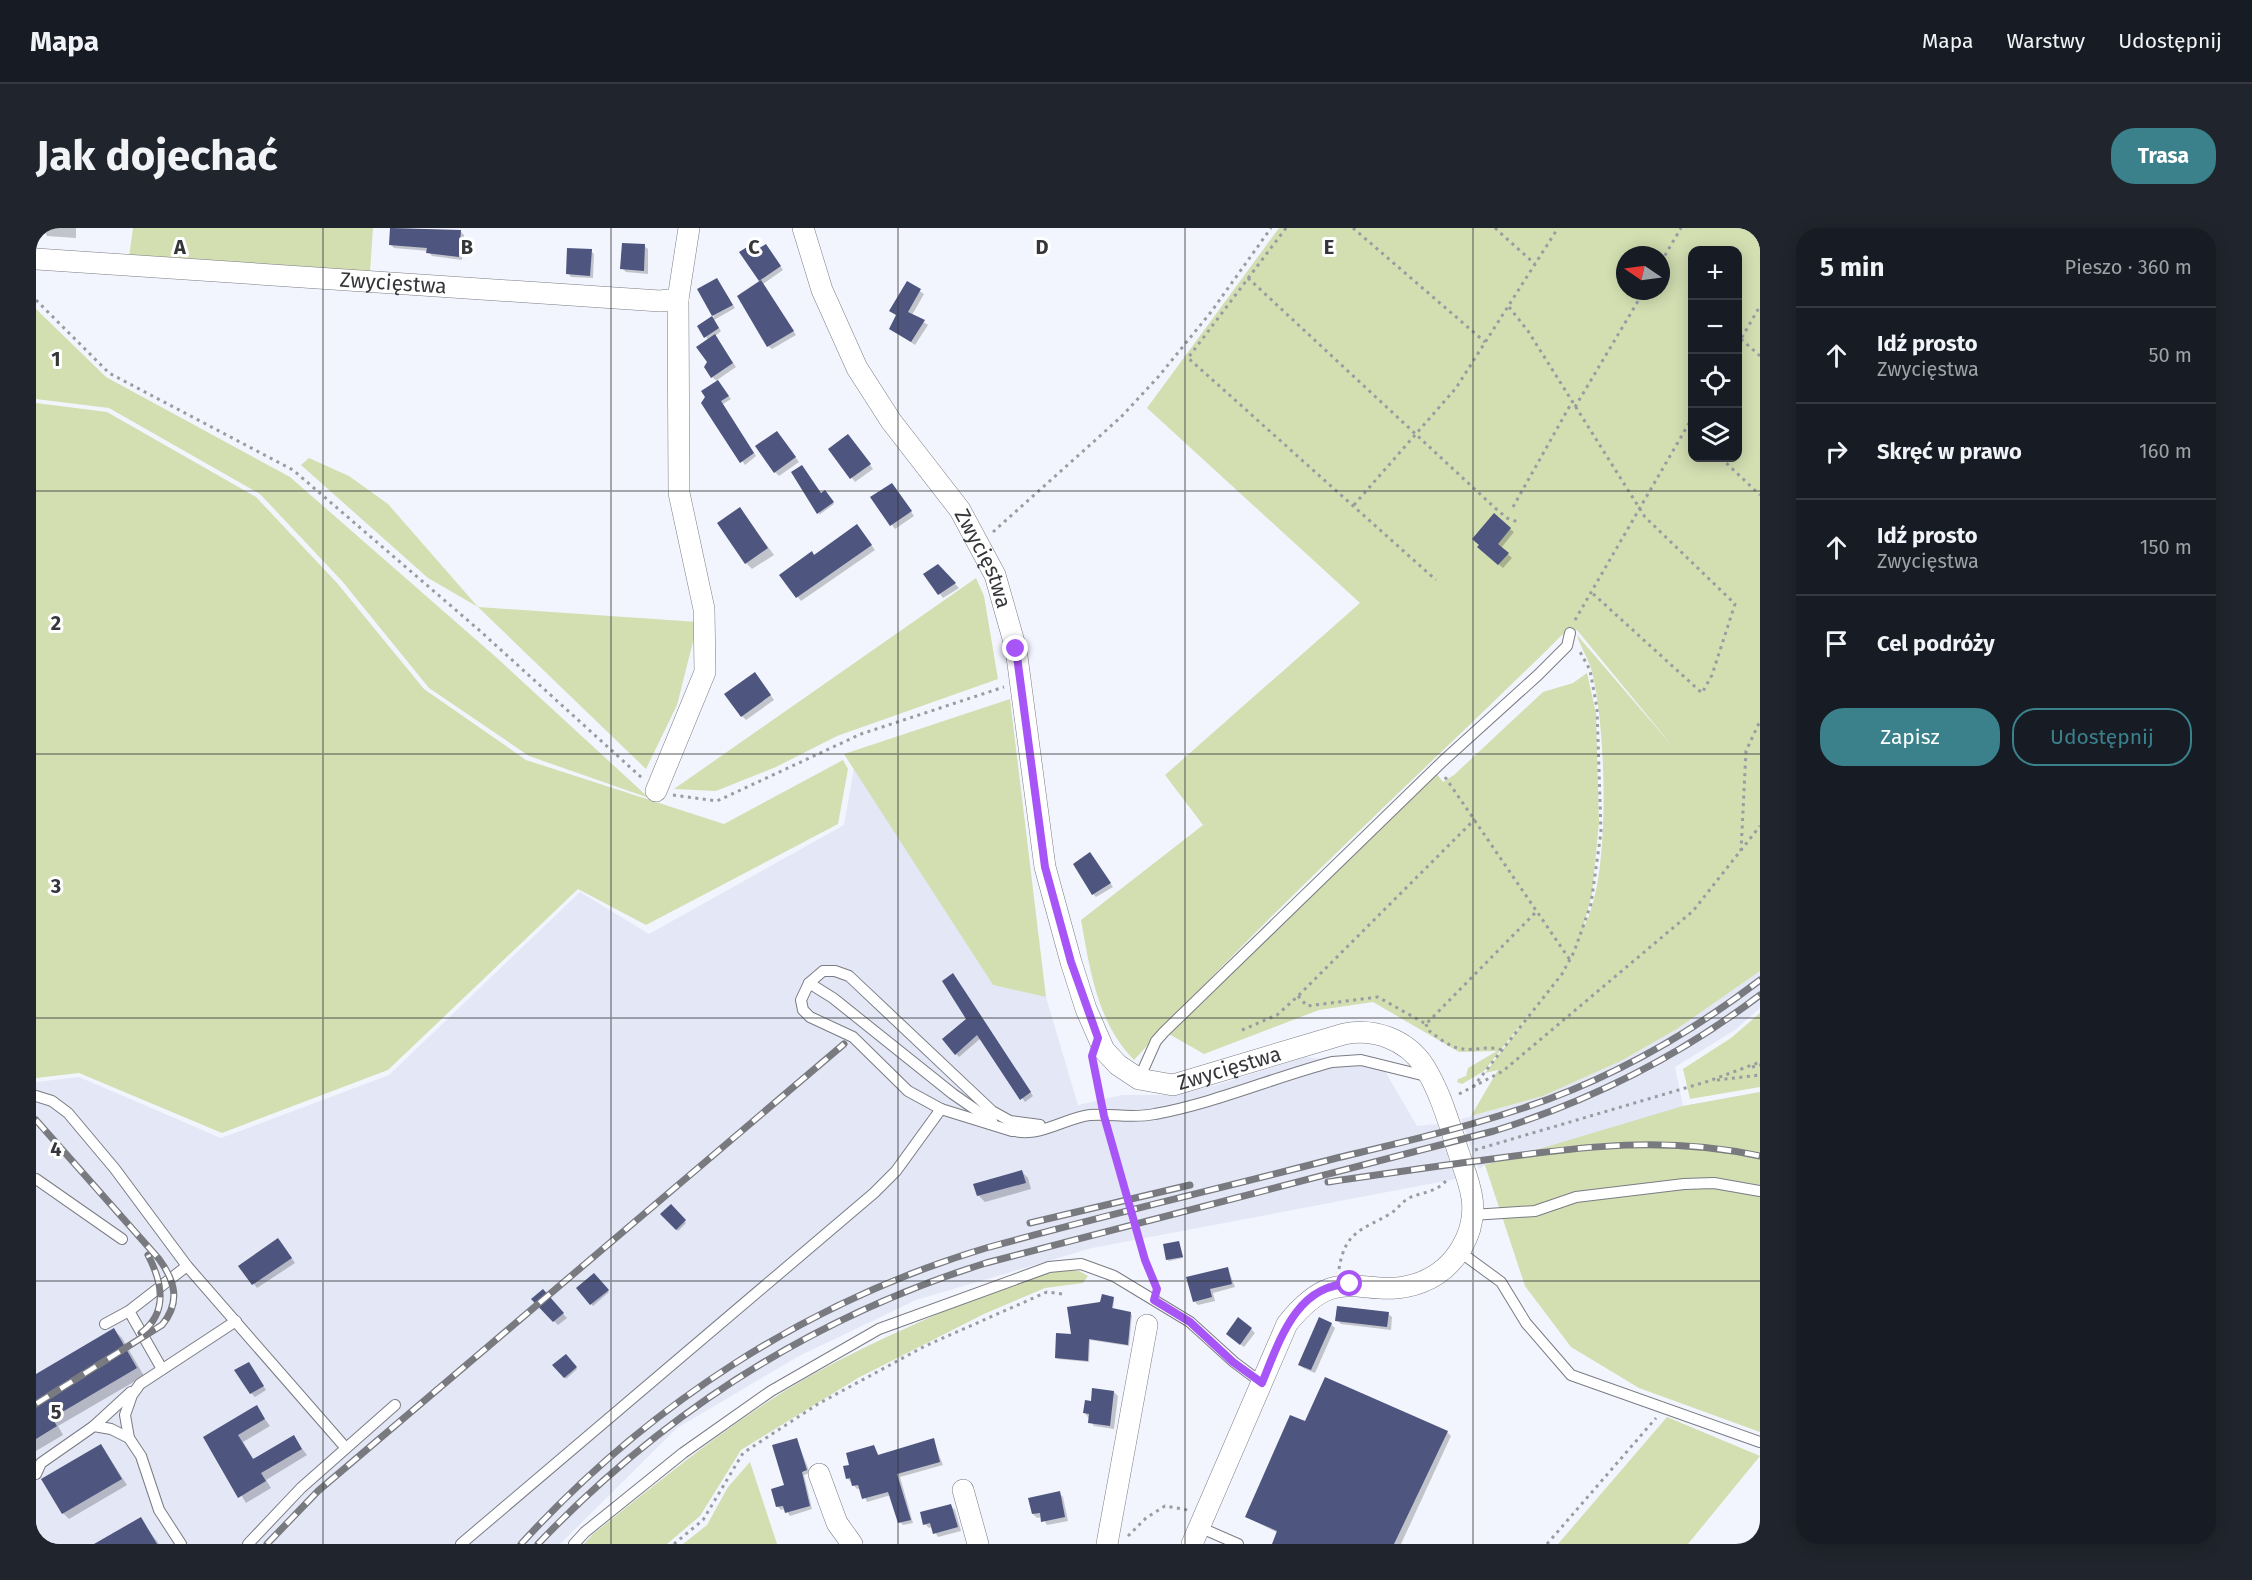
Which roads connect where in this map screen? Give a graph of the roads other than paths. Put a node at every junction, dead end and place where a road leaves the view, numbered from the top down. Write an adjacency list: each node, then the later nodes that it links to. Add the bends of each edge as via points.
1 (690, 228): 4 (street)
2 (803, 228): 9 (street, Zwycięstwa, via 822,290 857,368 891,421 946,491 980,542 995,575 1007,609 1045,867 1059,923 1086,1009 1104,1050)
3 (36, 259): 4 (street, Zwycięstwa, via 660,301)
4 (678, 299): 6 (street, via 679,493 704,609 705,672)
5 (1570, 633): 9 (lane, via 1566,646 1538,675 1443,761 1164,1032)
6 (656, 791)
7 (809, 983): 11 (lane, via 801,1000 810,1017 853,1037 908,1091); 12 (lane, via 823,971 835,970 849,976 992,1112 1026,1125); 13 (lane, via 953,1094)
8 (1430, 1077): 9 (street, Zwycięstwa, via 1405,1046 1358,1032 1184,1083 1164,1085); 12 (lane, via 1361,1060 1332,1062 1155,1114 1124,1118 1090,1115); 16 (street, Zwycięstwa, via 1443,1098 1472,1198)
9 (1139, 1079)
10 (36, 1096): 19 (lane, via 52,1101 68,1113 116,1169)
11 (941, 1109): 13 (lane); 39 (lane, via 896,1171 874,1192)
12 (1062, 1125): 13 (lane, via 1031,1132)
13 (1012, 1131)
14 (36, 1179): 17 (lane)
15 (1760, 1191): 16 (lane, via 1714,1183 1684,1184 1576,1197 1534,1211)
16 (1472, 1215): 18 (street, Zwycięstwa)
17 (122, 1239)
18 (1460, 1252): 25 (street, Zwycięstwa, via 1445,1268 1422,1282 1391,1287 1343,1284 1313,1297 1287,1324); 30 (lane, via 1501,1282 1526,1323 1570,1375)
19 (187, 1266): 20 (lane); 21 (lane)
20 (129, 1311): 22 (lane); 24 (lane)
21 (236, 1321): 24 (lane); 31 (lane)
22 (105, 1324)
23 (1147, 1325): 36 (street)
24 (162, 1369): 26 (lane)
25 (1262, 1383): 35 (street, Zwycięstwa); 40 (lane, via 1190,1322 1103,1271 1069,1263 1049,1267 879,1329 751,1405 683,1453)
26 (141, 1384): 28 (lane); 29 (lane, via 125,1415)
27 (395, 1405): 31 (lane)
28 (94, 1426): 29 (lane); 32 (lane, via 41,1463)
29 (129, 1438): 37 (lane, via 141,1456 159,1510)
30 (1760, 1443)
31 (345, 1447): 38 (lane)
32 (36, 1474)
33 (819, 1474): 41 (street, via 837,1523)
34 (963, 1490): 42 (street)
35 (1198, 1529): 43 (lane)
36 (1116, 1542)
37 (181, 1544)
38 (248, 1544)
39 (461, 1544)
40 (574, 1544)
41 (852, 1544)
42 (978, 1544)
43 (1238, 1544)

